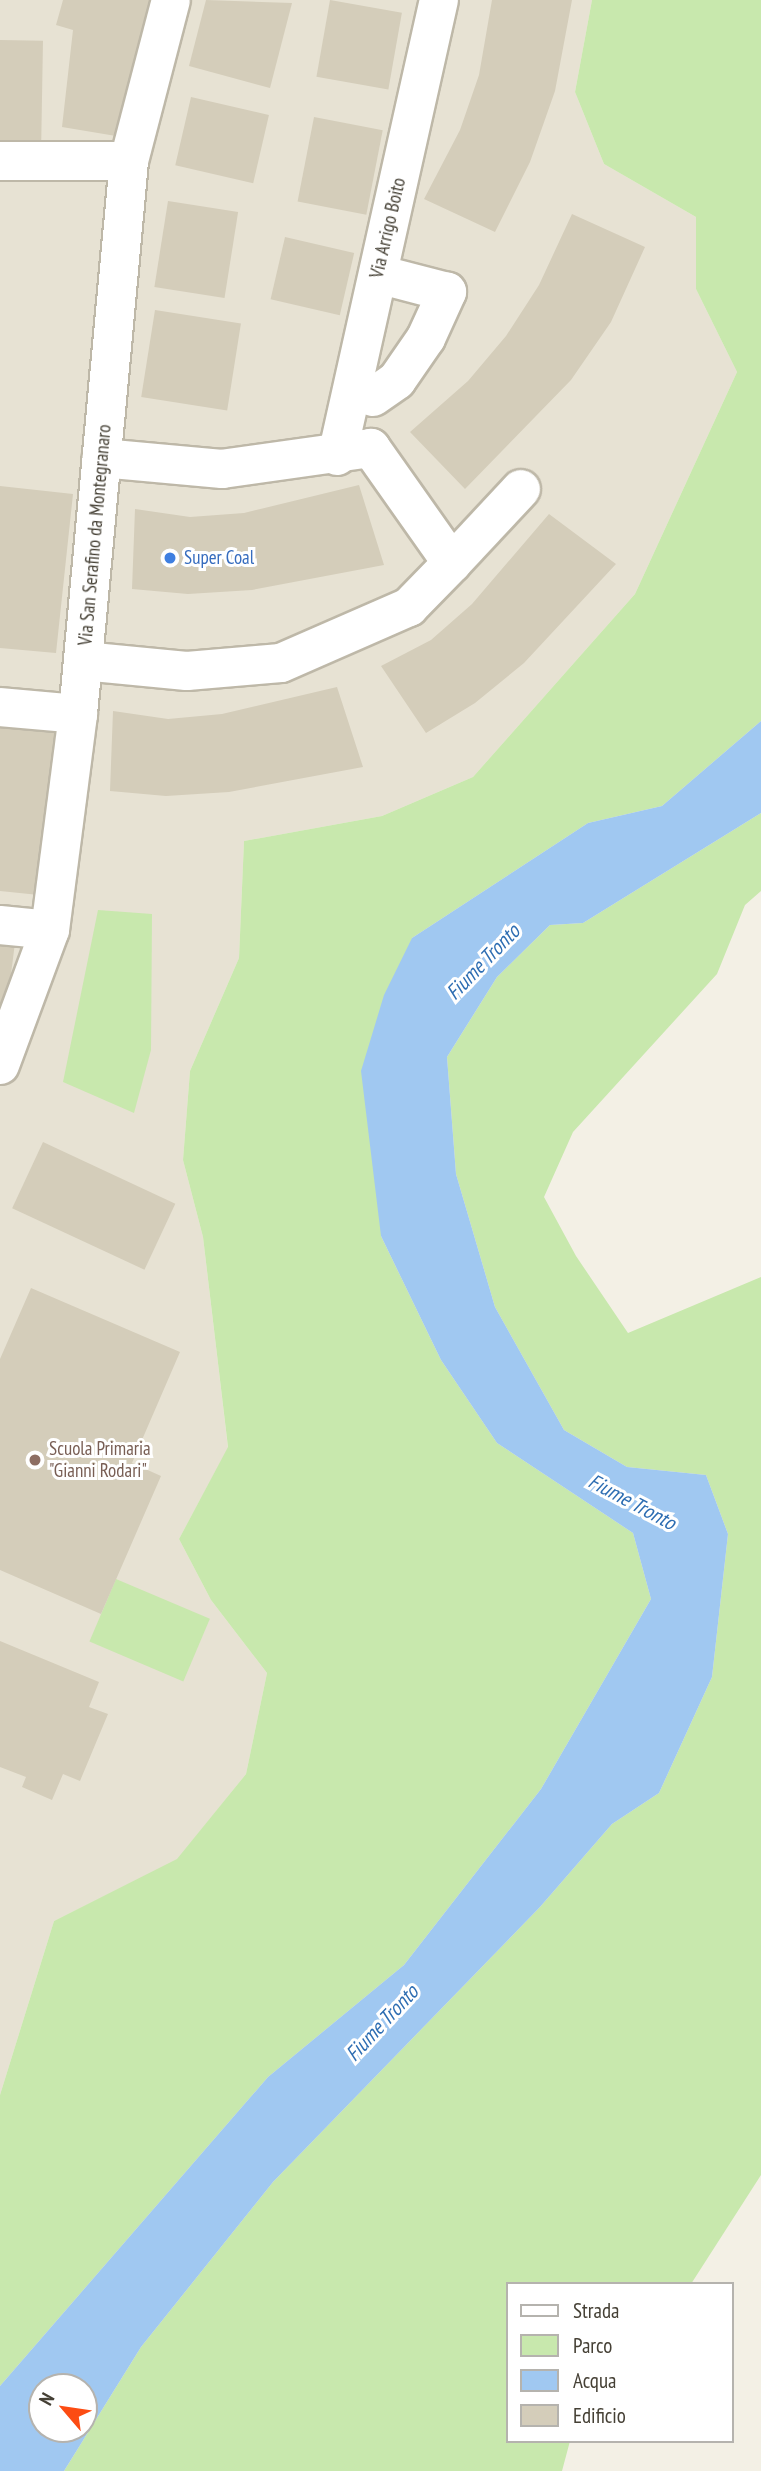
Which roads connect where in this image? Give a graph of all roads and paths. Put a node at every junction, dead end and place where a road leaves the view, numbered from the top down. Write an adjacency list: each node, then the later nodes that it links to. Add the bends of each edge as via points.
1 (171, 0): 4 (street, Via San Serafino da Montegranaro)
2 (439, 0): 5 (street, Via Arrigo Boito)
3 (0, 161): 4 (street)
4 (129, 161): 8 (street, Via San Serafino da Montegranaro)
5 (378, 274): 6 (street, via 447,292 426,338 397,380); 7 (street, Via Arrigo Boito)
6 (373, 397)
7 (337, 456): 8 (street, via 222,469); 10 (street, via 371,448)
8 (102, 458): 11 (street, Via San Serafino da Montegranaro)
9 (521, 489): 10 (street)
10 (452, 563): 11 (street, via 409,607 281,663 187,671)
11 (83, 661): 13 (street, Via San Serafino da Montegranaro)
12 (0, 706): 13 (street)
13 (78, 713): 15 (street, Via San Serafino da Montegranaro)
14 (0, 925): 15 (street)
15 (50, 930): 16 (street, Via San Serafino da Montegranaro)
16 (0, 1065)

